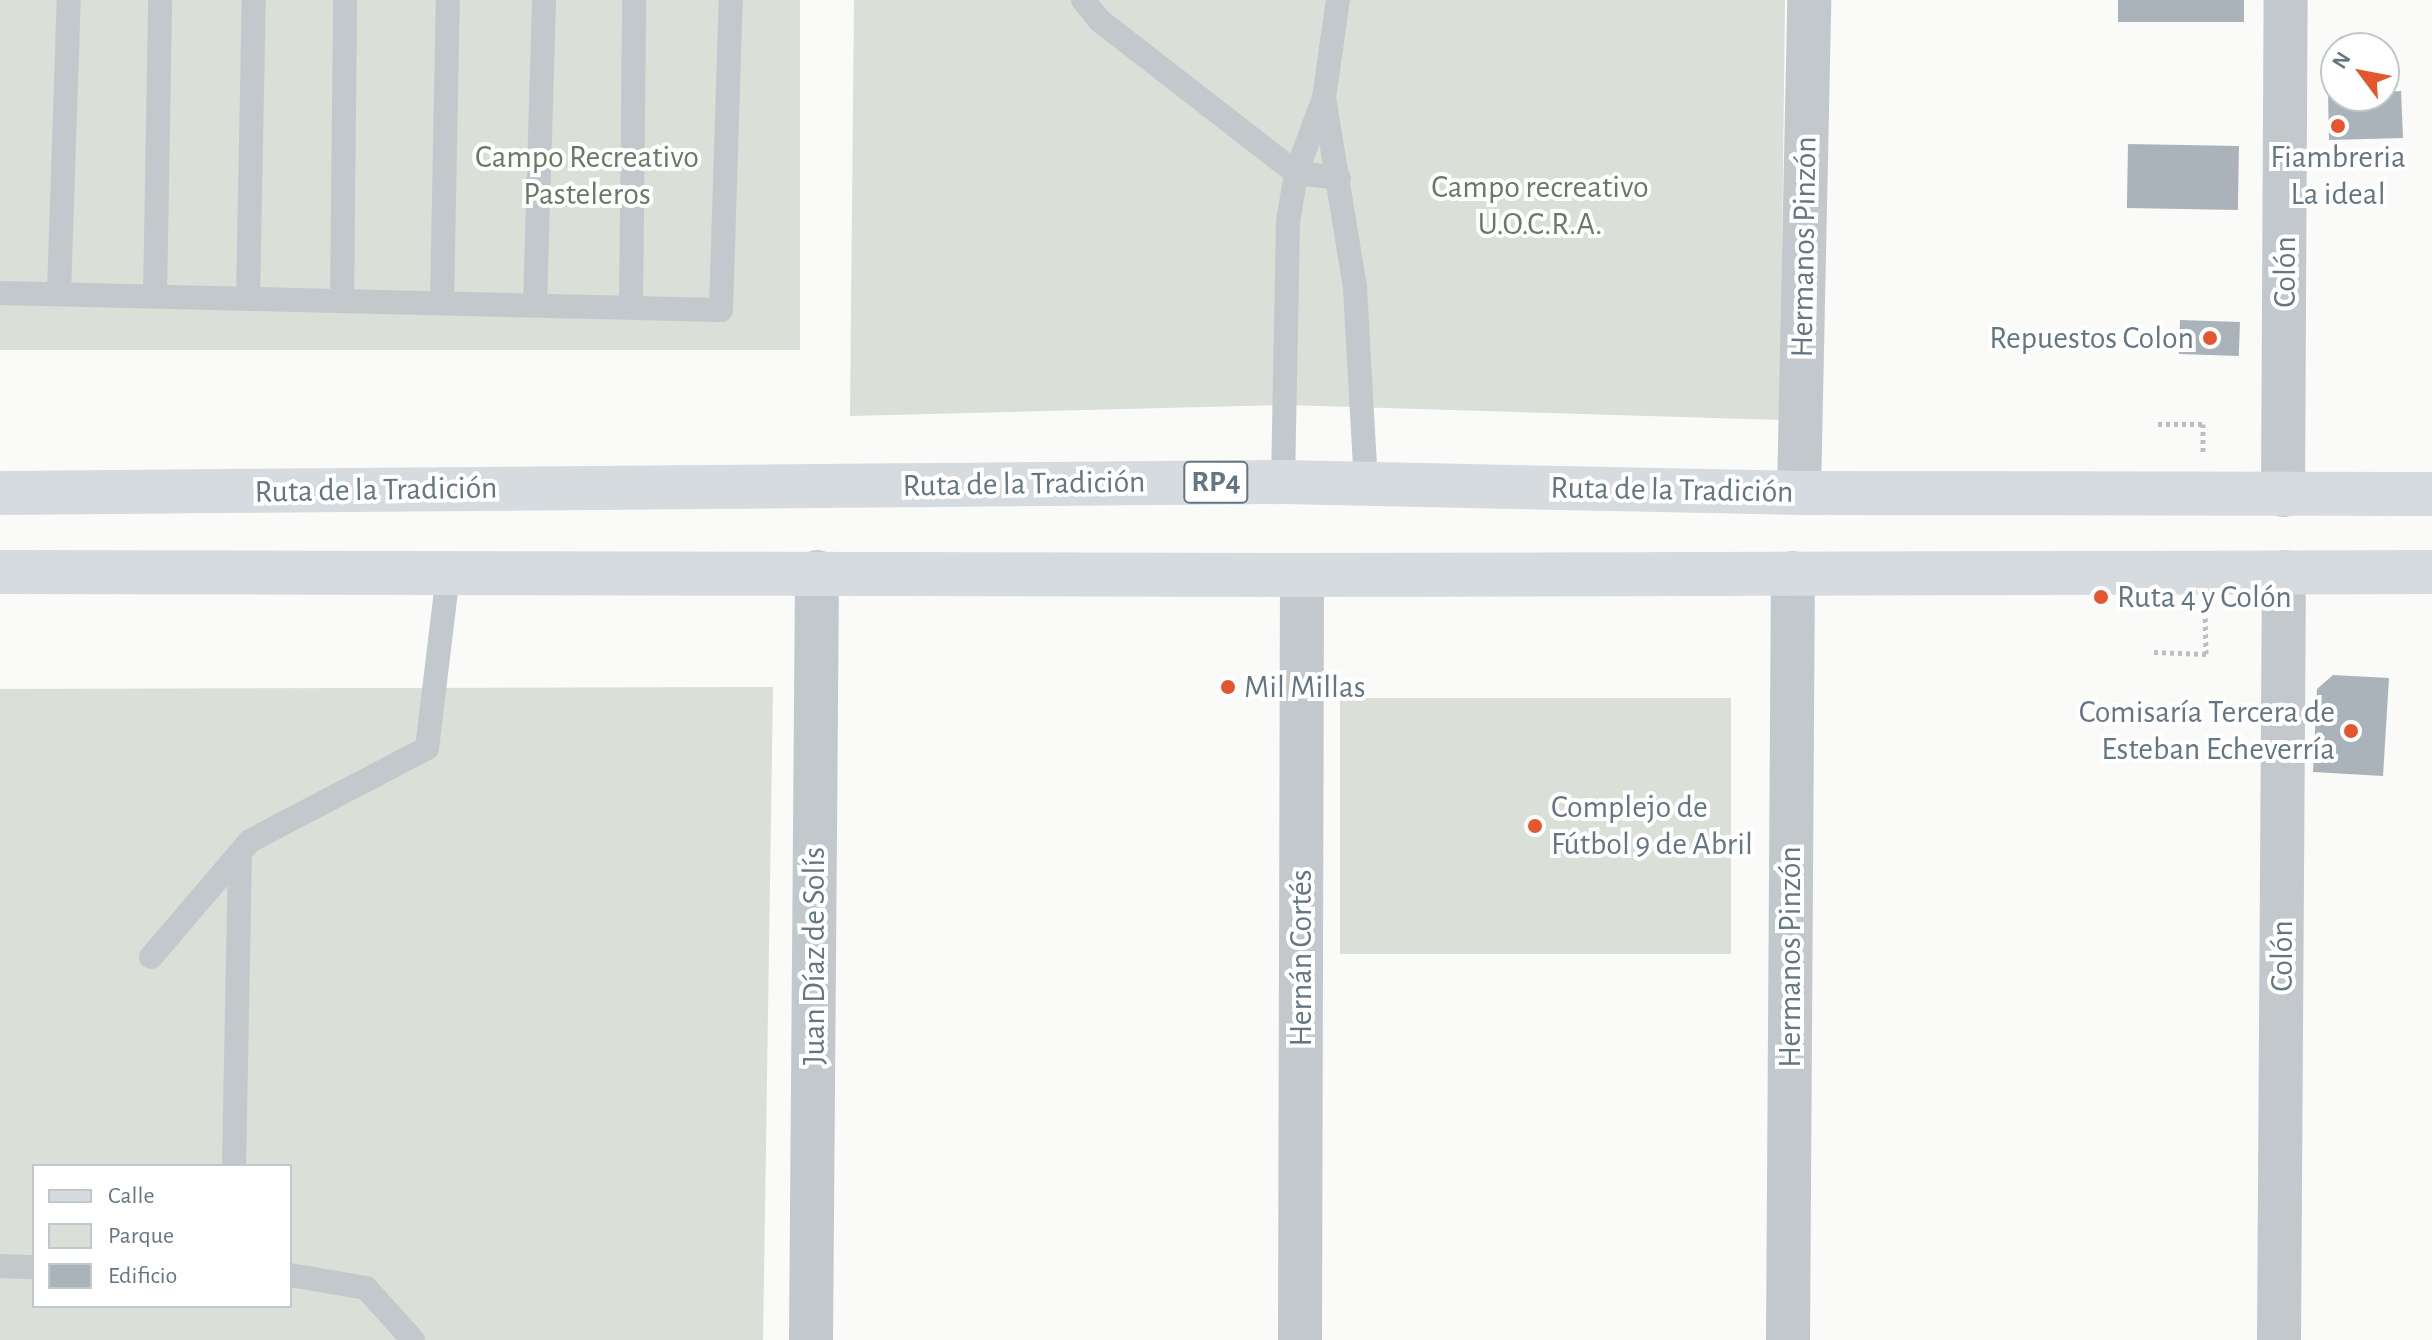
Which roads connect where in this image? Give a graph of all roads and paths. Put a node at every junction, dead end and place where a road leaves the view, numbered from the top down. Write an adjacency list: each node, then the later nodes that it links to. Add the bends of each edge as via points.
1 (69, 0): 17 (lane)
2 (160, 0): 18 (lane)
3 (254, 0): 19 (lane)
4 (345, 0): 20 (lane)
5 (448, 0): 21 (lane)
6 (544, 0): 22 (lane)
7 (634, 0): 23 (lane)
8 (731, 0): 23 (lane, via 721,310)
9 (1083, 0): 14 (lane, via 1099,20)
10 (1338, 0): 13 (lane)
11 (1809, 0): 29 (street, Hermanos Pinzón)
12 (2286, 0): 31 (street, Colón)
13 (1324, 98): 14 (lane); 15 (lane)
14 (1296, 173): 15 (lane); 26 (lane, via 1288,222)
15 (1339, 178): 27 (lane, via 1355,288)
16 (0, 293): 17 (lane)
17 (59, 294): 18 (lane)
18 (155, 296): 19 (lane)
19 (248, 299): 20 (lane)
20 (342, 301): 21 (lane)
21 (442, 303): 22 (lane)
22 (535, 305): 23 (lane)
23 (631, 307)
24 (2158, 424): 25 (path)
25 (2203, 424)
26 (1283, 482): 27 (main road, Ruta de la Tradición / RP4); 28 (main road, Ruta de la Tradición / RP4)
27 (1366, 484): 29 (main road, Ruta de la Tradición / RP4)
28 (0, 493)
29 (1799, 493): 31 (main road, Ruta de la Tradición / RP4)
30 (2432, 494): 31 (main road, Ruta de la Tradición / RP4)
31 (2283, 495)
32 (0, 572): 37 (main road)
33 (817, 572): 37 (main road); 38 (main road); 48 (street, Juan Díaz de Solís)
34 (2284, 572): 35 (main road); 36 (main road); 51 (street, Colón)
35 (2432, 572)
36 (1793, 573): 38 (main road); 50 (street, Hermanos Pinzón)
37 (448, 574): 41 (lane, via 427,748 250,841)
38 (1302, 575): 49 (street, Hernán Cortés)
39 (2154, 652): 40 (path)
40 (2206, 654)
41 (240, 853): 42 (lane); 43 (lane)
42 (151, 957)
43 (234, 1164)
44 (0, 1266): 45 (lane)
45 (32, 1267)
46 (292, 1275): 47 (lane, via 366,1288)
47 (413, 1340)
48 (811, 1340)
49 (1300, 1340)
50 (1788, 1340)
51 (2279, 1340)

